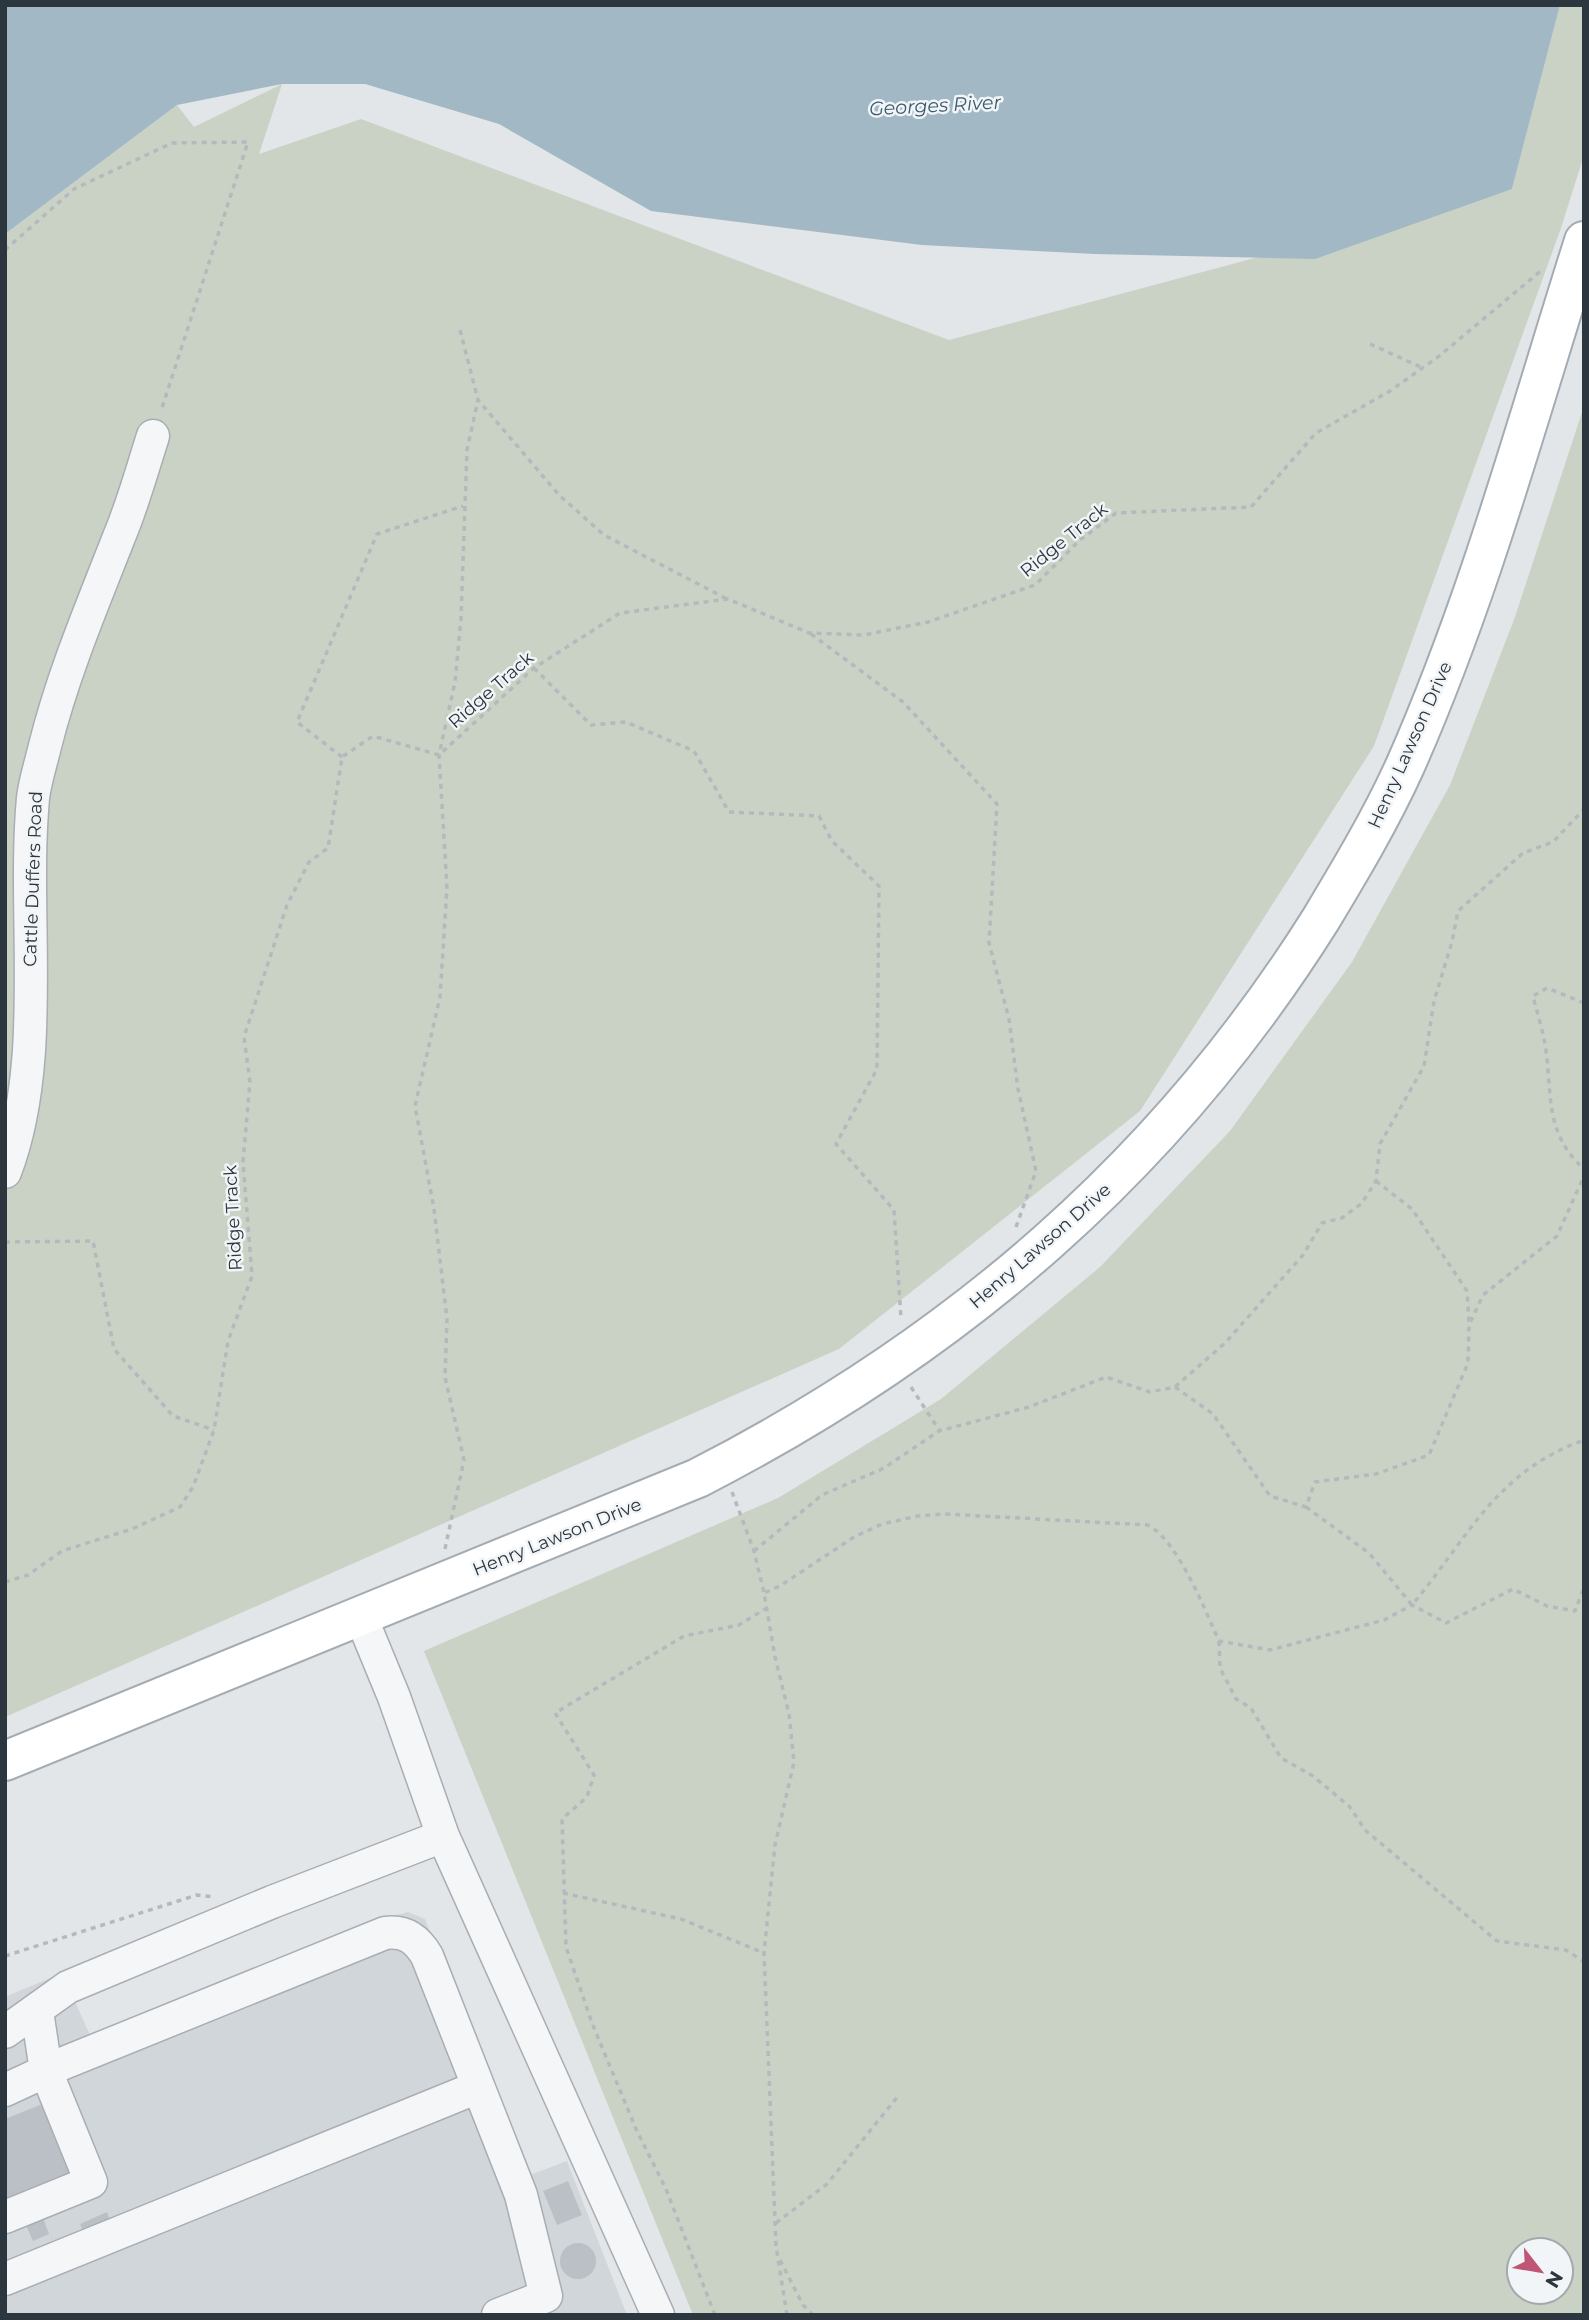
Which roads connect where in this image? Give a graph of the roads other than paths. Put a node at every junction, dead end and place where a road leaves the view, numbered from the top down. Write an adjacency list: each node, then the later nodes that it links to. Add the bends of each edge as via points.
1 (1584, 241): 4 (main road, Henry Lawson Drive, via 1485,555 1438,688 1387,805 1326,909 1225,1056 1141,1154 1041,1251 899,1347 790,1429 593,1523)
2 (153, 436): 3 (lane, Cattle Duffers Road, via 65,675 34,796 24,1087)
3 (5, 1172)
4 (361, 1617): 5 (main road, Henry Lawson Drive); 6 (lane)
5 (5, 1761)
6 (443, 1836): 7 (lane, via 68,1987); 16 (lane)
7 (37, 2011): 8 (lane); 9 (lane)
8 (5, 2032)
9 (46, 2071): 10 (lane, via 392,1932 409,1936 427,1956); 11 (lane); 12 (lane, via 91,2182)
10 (478, 2087): 13 (lane); 14 (lane, via 521,2195)
11 (5, 2090)
12 (5, 2217)
13 (5, 2279)
14 (551, 2305): 15 (lane)
15 (498, 2315)
16 (658, 2315)

